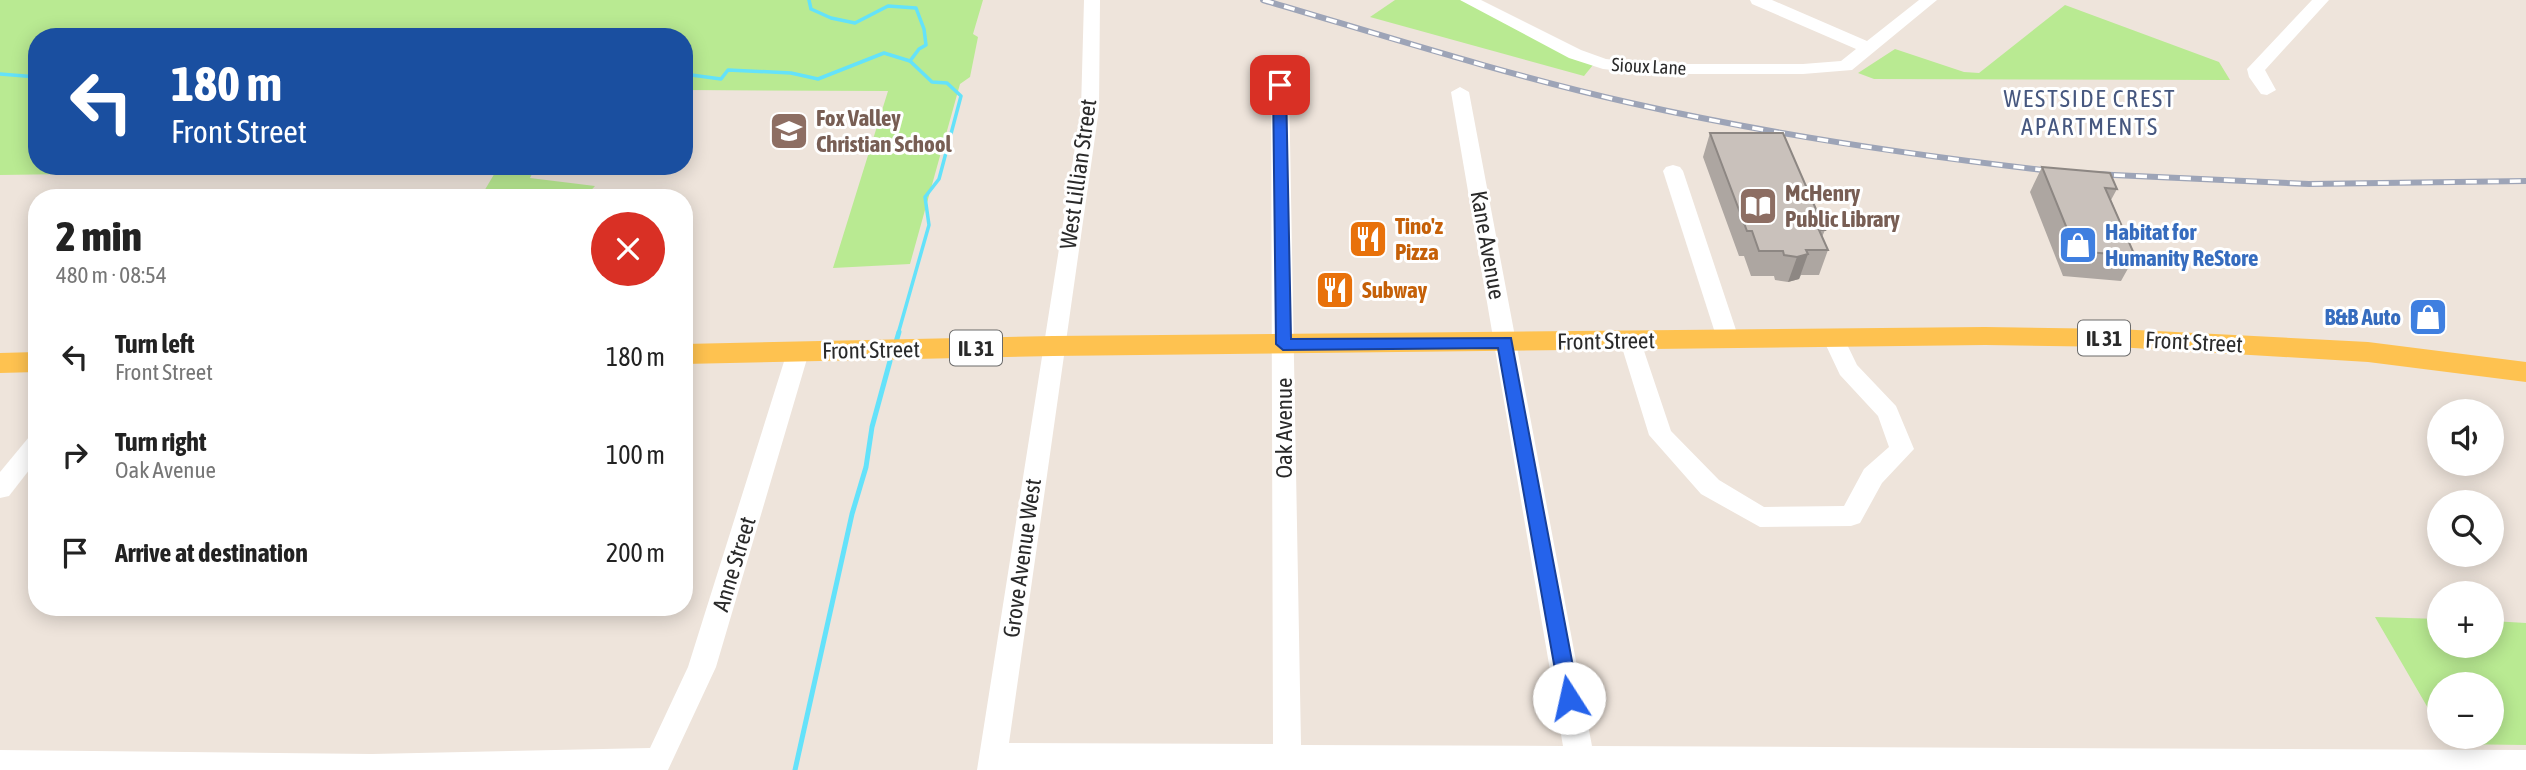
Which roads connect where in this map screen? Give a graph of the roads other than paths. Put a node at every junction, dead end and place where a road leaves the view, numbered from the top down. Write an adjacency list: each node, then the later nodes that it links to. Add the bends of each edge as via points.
1 (1092, 0): 16 (street, West Lillian Street, via 1090,110)
2 (1468, 0): 6 (street, Sioux Lane, via 1603,64 1649,69 1803,69 1846,66)
3 (1758, 0): 6 (street)
4 (1929, 0): 6 (street, Sioux Lane)
5 (2321, 0): 8 (street, via 2256,69)
6 (1870, 48)
7 (1280, 85): 15 (street, Oak Avenue)
8 (2267, 90)
9 (1460, 92): 14 (street, Kane Avenue)
10 (1673, 171): 11 (street)
11 (1728, 339): 12 (main road, Front Street / IL 31); 13 (main road, Front Street / IL 31)
12 (1834, 339): 13 (street, via 1847,369 1888,412 1902,449 1873,476 1851,516 1760,517 1710,487 1661,435); 21 (main road, Front Street / IL 31, via 2139,339 2368,352)
13 (1631, 341): 14 (main road, Front Street / IL 31)
14 (1505, 342): 15 (main road, Front Street / IL 31); 28 (street, Kane Avenue)
15 (1283, 344): 16 (main road, Front Street / IL 31); 27 (street, Oak Avenue)
16 (1053, 346): 17 (main road, Front Street / IL 31); 25 (street, Grove Avenue West)
17 (798, 352): 18 (main road, Front Street / IL 31); 29 (street, Anne Street, via 702,667)
18 (693, 354)
19 (0, 362): 20 (main road)
20 (28, 362)
21 (2526, 372)
22 (28, 454): 23 (street)
23 (0, 489)
24 (0, 763): 30 (street)
25 (992, 763): 27 (street)
26 (2526, 763): 28 (street)
27 (1287, 764): 28 (street)
28 (1581, 764)
29 (656, 765): 31 (street)
30 (87, 768): 31 (street)
31 (371, 768)

